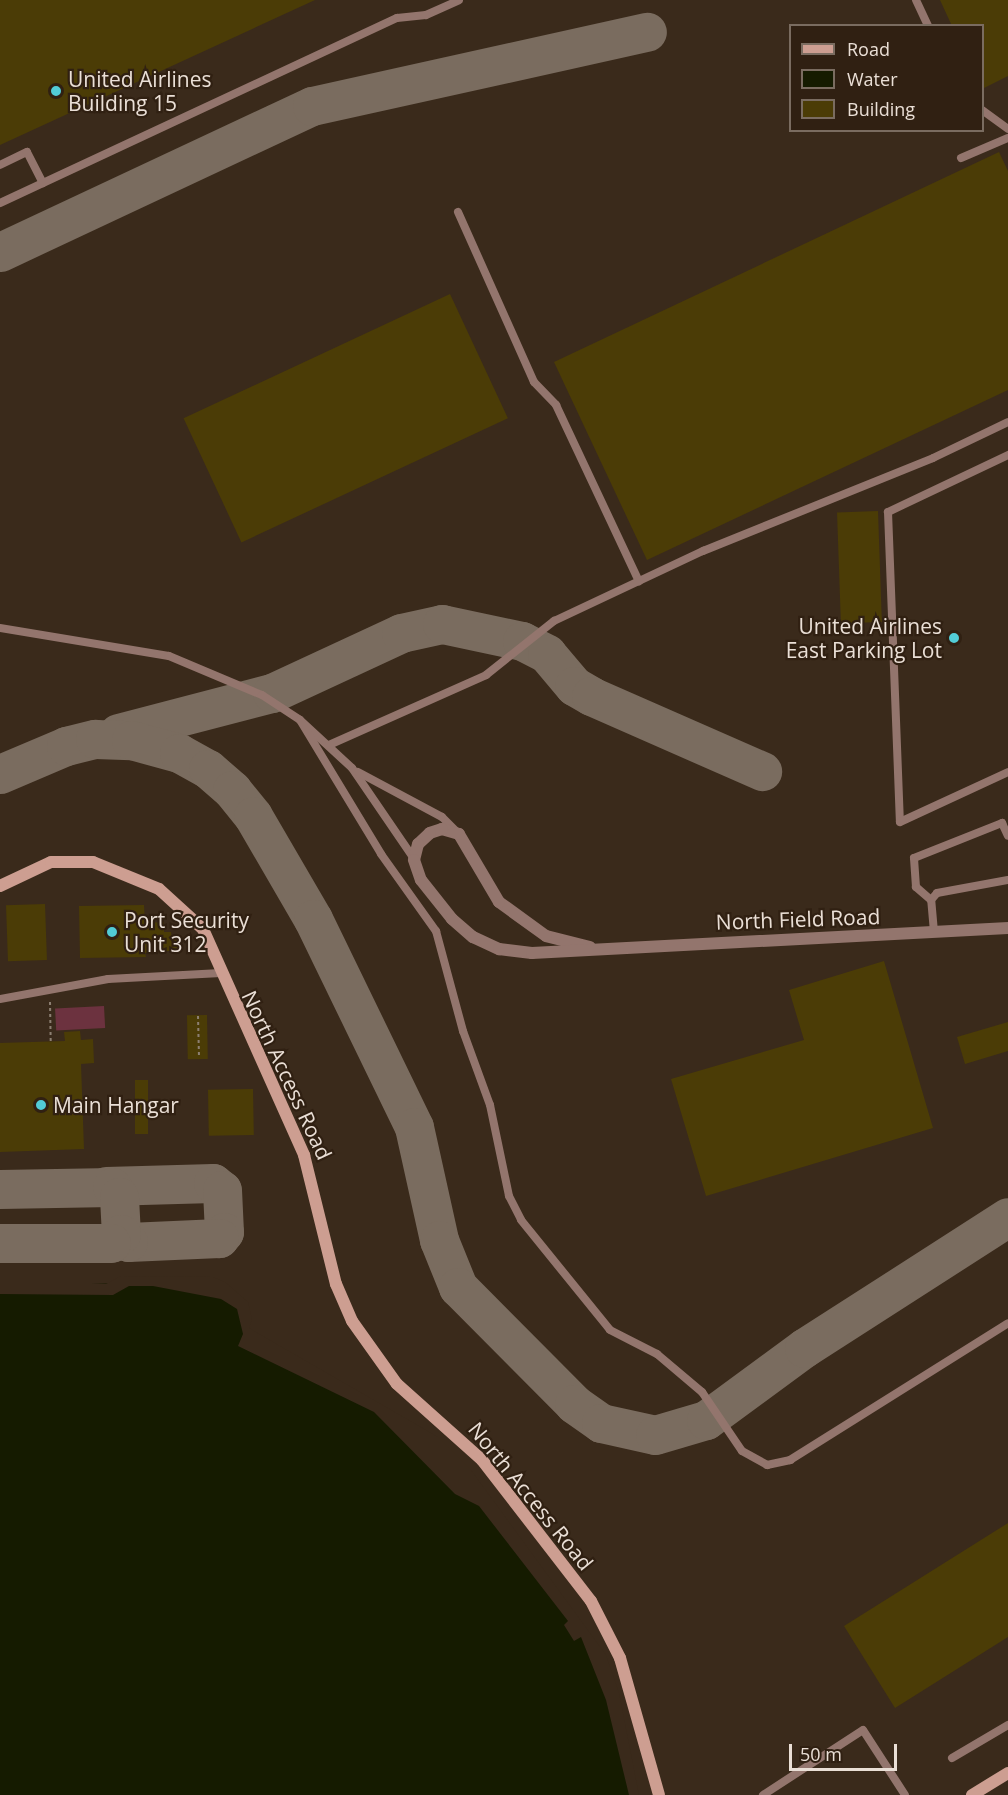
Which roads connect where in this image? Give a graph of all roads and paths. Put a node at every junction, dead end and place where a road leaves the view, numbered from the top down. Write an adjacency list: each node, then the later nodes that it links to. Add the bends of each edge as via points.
1 (459, 0): 9 (lane, via 426,15 397,18)
2 (916, 0): 3 (lane)
3 (927, 24)
4 (984, 111): 5 (lane)
5 (1008, 129)
6 (1008, 138): 7 (lane)
7 (961, 158)
8 (0, 165): 9 (lane, via 27,152)
9 (43, 183): 10 (lane)
10 (0, 203)
11 (458, 212): 14 (lane, via 534,382 556,405)
12 (1008, 422): 14 (lane)
13 (1008, 455): 19 (lane, via 888,512 900,822)
14 (639, 581): 17 (lane, via 554,621 486,675)
15 (0, 628): 16 (lane, via 169,656 242,685)
16 (300, 720): 17 (lane); 35 (lane, via 381,854 436,931 463,1031 490,1105 509,1196 521,1220 610,1330 657,1354 702,1392 742,1451 767,1465 790,1460)
17 (330, 745): 18 (lane)
18 (352, 768): 20 (lane, via 442,817); 22 (lane)
19 (1008, 772)
20 (459, 834): 22 (street, via 442,829 430,833 418,844); 28 (street, North Field Road, via 499,902 546,936)
21 (1008, 836): 25 (lane, via 1002,823 914,858 916,887)
22 (414, 860): 28 (street, North Field Road, via 421,880 473,937 499,949 532,953)
23 (1008, 880): 25 (lane, via 938,893)
24 (0, 886): 29 (street, North Access Road, via 64,859 93,862 128,873 166,893 193,917 211,942)
25 (930, 900): 27 (lane)
26 (1008, 928): 27 (street, North Field Road)
27 (934, 932): 28 (street, North Field Road)
28 (590, 947)
29 (221, 973): 30 (lane, via 108,979); 40 (street, North Access Road, via 304,1155 336,1284 351,1321 390,1377 482,1460 591,1601 620,1658)
30 (50, 990): 31 (lane); 33 (path)
31 (0, 999)
32 (198, 1016): 34 (path)
33 (51, 1041)
34 (199, 1056)
35 (1008, 1323)
36 (1008, 1725): 37 (lane)
37 (952, 1758)
38 (1008, 1773): 42 (street)
39 (906, 1794): 41 (lane, via 863,1730)
40 (660, 1795)
41 (763, 1795)
42 (972, 1795)

